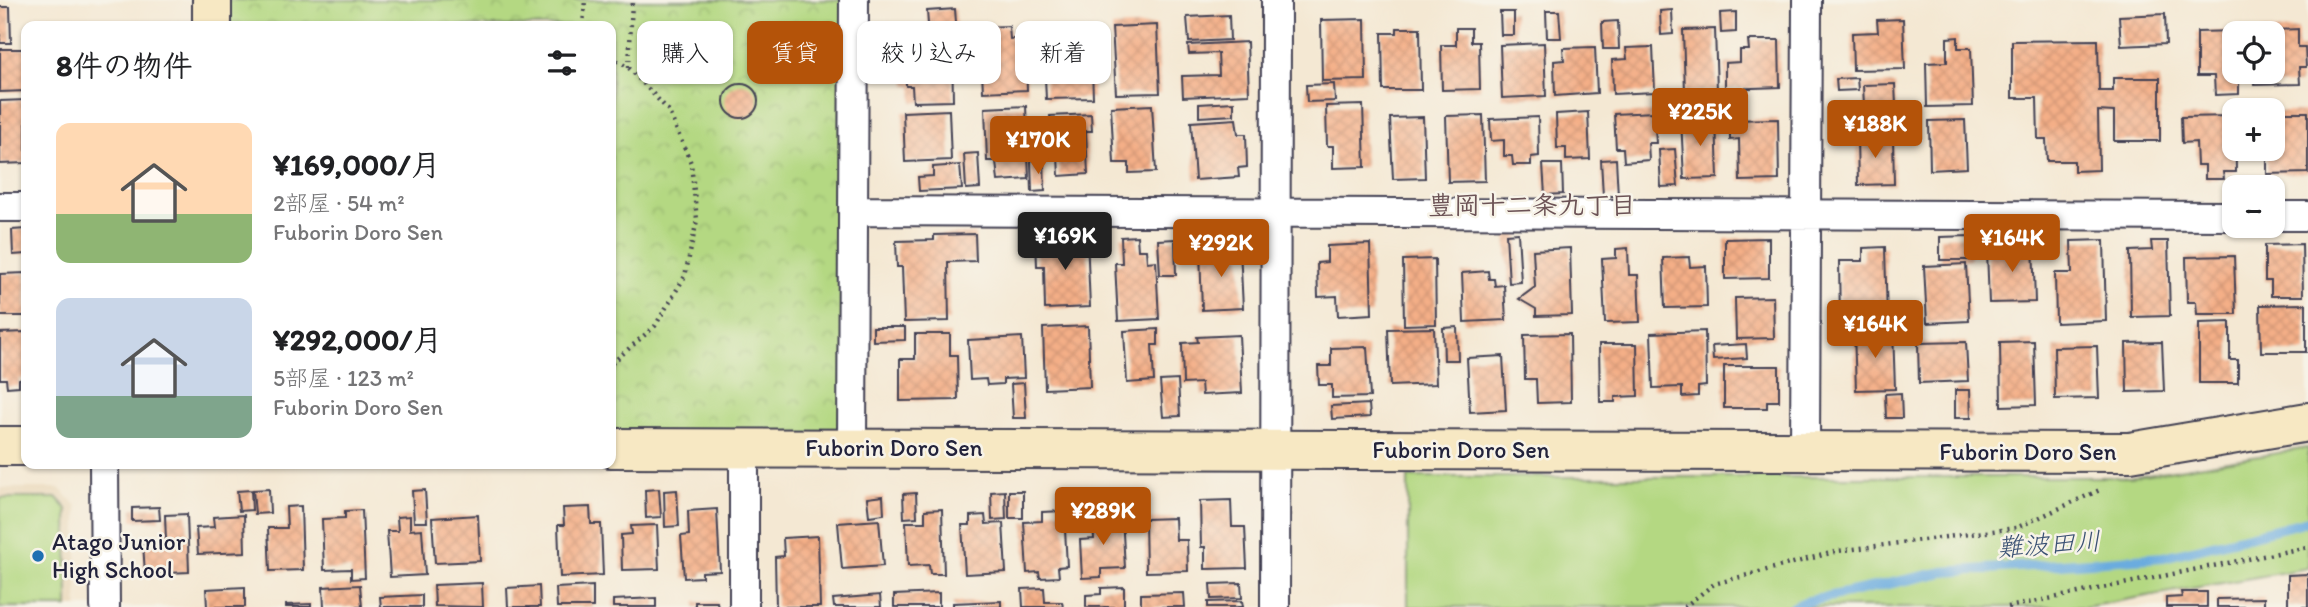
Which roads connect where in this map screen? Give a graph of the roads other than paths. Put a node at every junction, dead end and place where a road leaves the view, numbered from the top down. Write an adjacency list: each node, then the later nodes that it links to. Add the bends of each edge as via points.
1 (212, 0): 5 (street)
2 (854, 0): 8 (street)
3 (1276, 0): 9 (street)
4 (1807, 0): 10 (street)
5 (212, 21)
6 (0, 207): 7 (street)
7 (21, 207)
8 (853, 211): 9 (street); 19 (street)
9 (1274, 213): 10 (street); 20 (street)
10 (1806, 215): 11 (street); 21 (street)
11 (2222, 216)
12 (2285, 216): 13 (street)
13 (2308, 216)
14 (2308, 422): 21 (street, Fuborin Doro Sen, via 2130,452)
15 (0, 446): 16 (street)
16 (21, 446)
17 (616, 447): 18 (street, Fuborin Doro Sen)
18 (744, 448): 19 (street, Fuborin Doro Sen); 24 (street)
19 (852, 448): 20 (street, Fuborin Doro Sen)
20 (1275, 450): 21 (street, Fuborin Doro Sen); 25 (street)
21 (1805, 451)
22 (104, 469): 23 (street)
23 (105, 607)
24 (744, 607)
25 (1275, 607)

